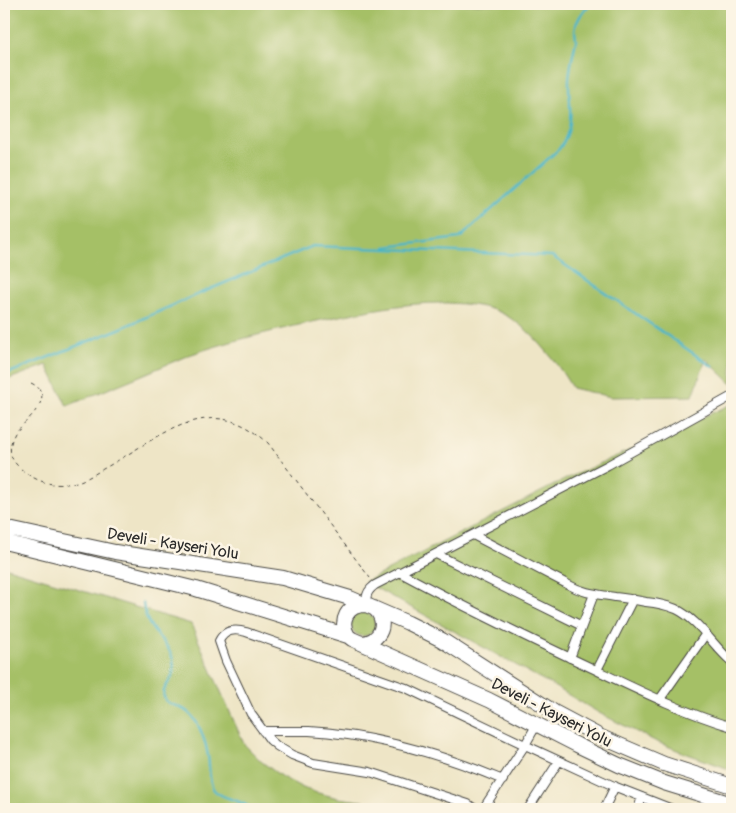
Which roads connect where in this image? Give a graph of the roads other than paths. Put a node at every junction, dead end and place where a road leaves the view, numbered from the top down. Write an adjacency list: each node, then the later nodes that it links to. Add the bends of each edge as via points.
1 (732, 396): 3 (street)
2 (4, 528): 9 (highway, Develi - Kayseri Yolu, via 115,552 283,578)
3 (473, 535): 5 (street); 7 (street, via 574,588)
4 (4, 542): 12 (highway, Develi - Kayseri Yolu, via 196,589)
5 (436, 554): 6 (street); 10 (street)
6 (399, 572): 9 (street, via 371,588 366,600); 14 (street)
7 (594, 594): 8 (street); 10 (street)
8 (633, 599): 11 (street, via 678,610); 16 (street)
9 (369, 606): 12 (highway, via 355,606 347,613 344,627); 13 (highway, via 378,612 382,621 378,635); 25 (highway, Develi - Kayseri Yolu, via 442,640 554,712 601,737 664,764)
10 (582, 626): 14 (street)
11 (705, 635): 15 (street); 17 (street)
12 (348, 636): 13 (highway, Develi - Kayseri Yolu)
13 (361, 643): 18 (highway, Develi - Kayseri Yolu, via 454,683)
14 (570, 658): 16 (street)
15 (732, 662)
16 (597, 670): 17 (street)
17 (660, 699): 19 (street)
18 (537, 724): 21 (street); 27 (highway, Develi - Kayseri Yolu, via 619,765)
19 (732, 727)
20 (263, 731): 21 (street, via 251,714 226,661 219,641 228,631 246,632 406,688); 23 (street, via 310,731 384,742 456,762); 28 (street, via 277,746 302,759 370,772 468,804)
21 (525, 745): 22 (street); 23 (street)
22 (559, 761): 24 (street); 30 (street)
23 (503, 780): 29 (street)
24 (615, 786): 26 (street); 31 (street)
25 (732, 786)
26 (642, 797): 32 (street); 33 (street)
27 (732, 804)
28 (474, 809)
29 (484, 809)
30 (528, 809)
31 (604, 809)
32 (638, 809)
33 (672, 809)

